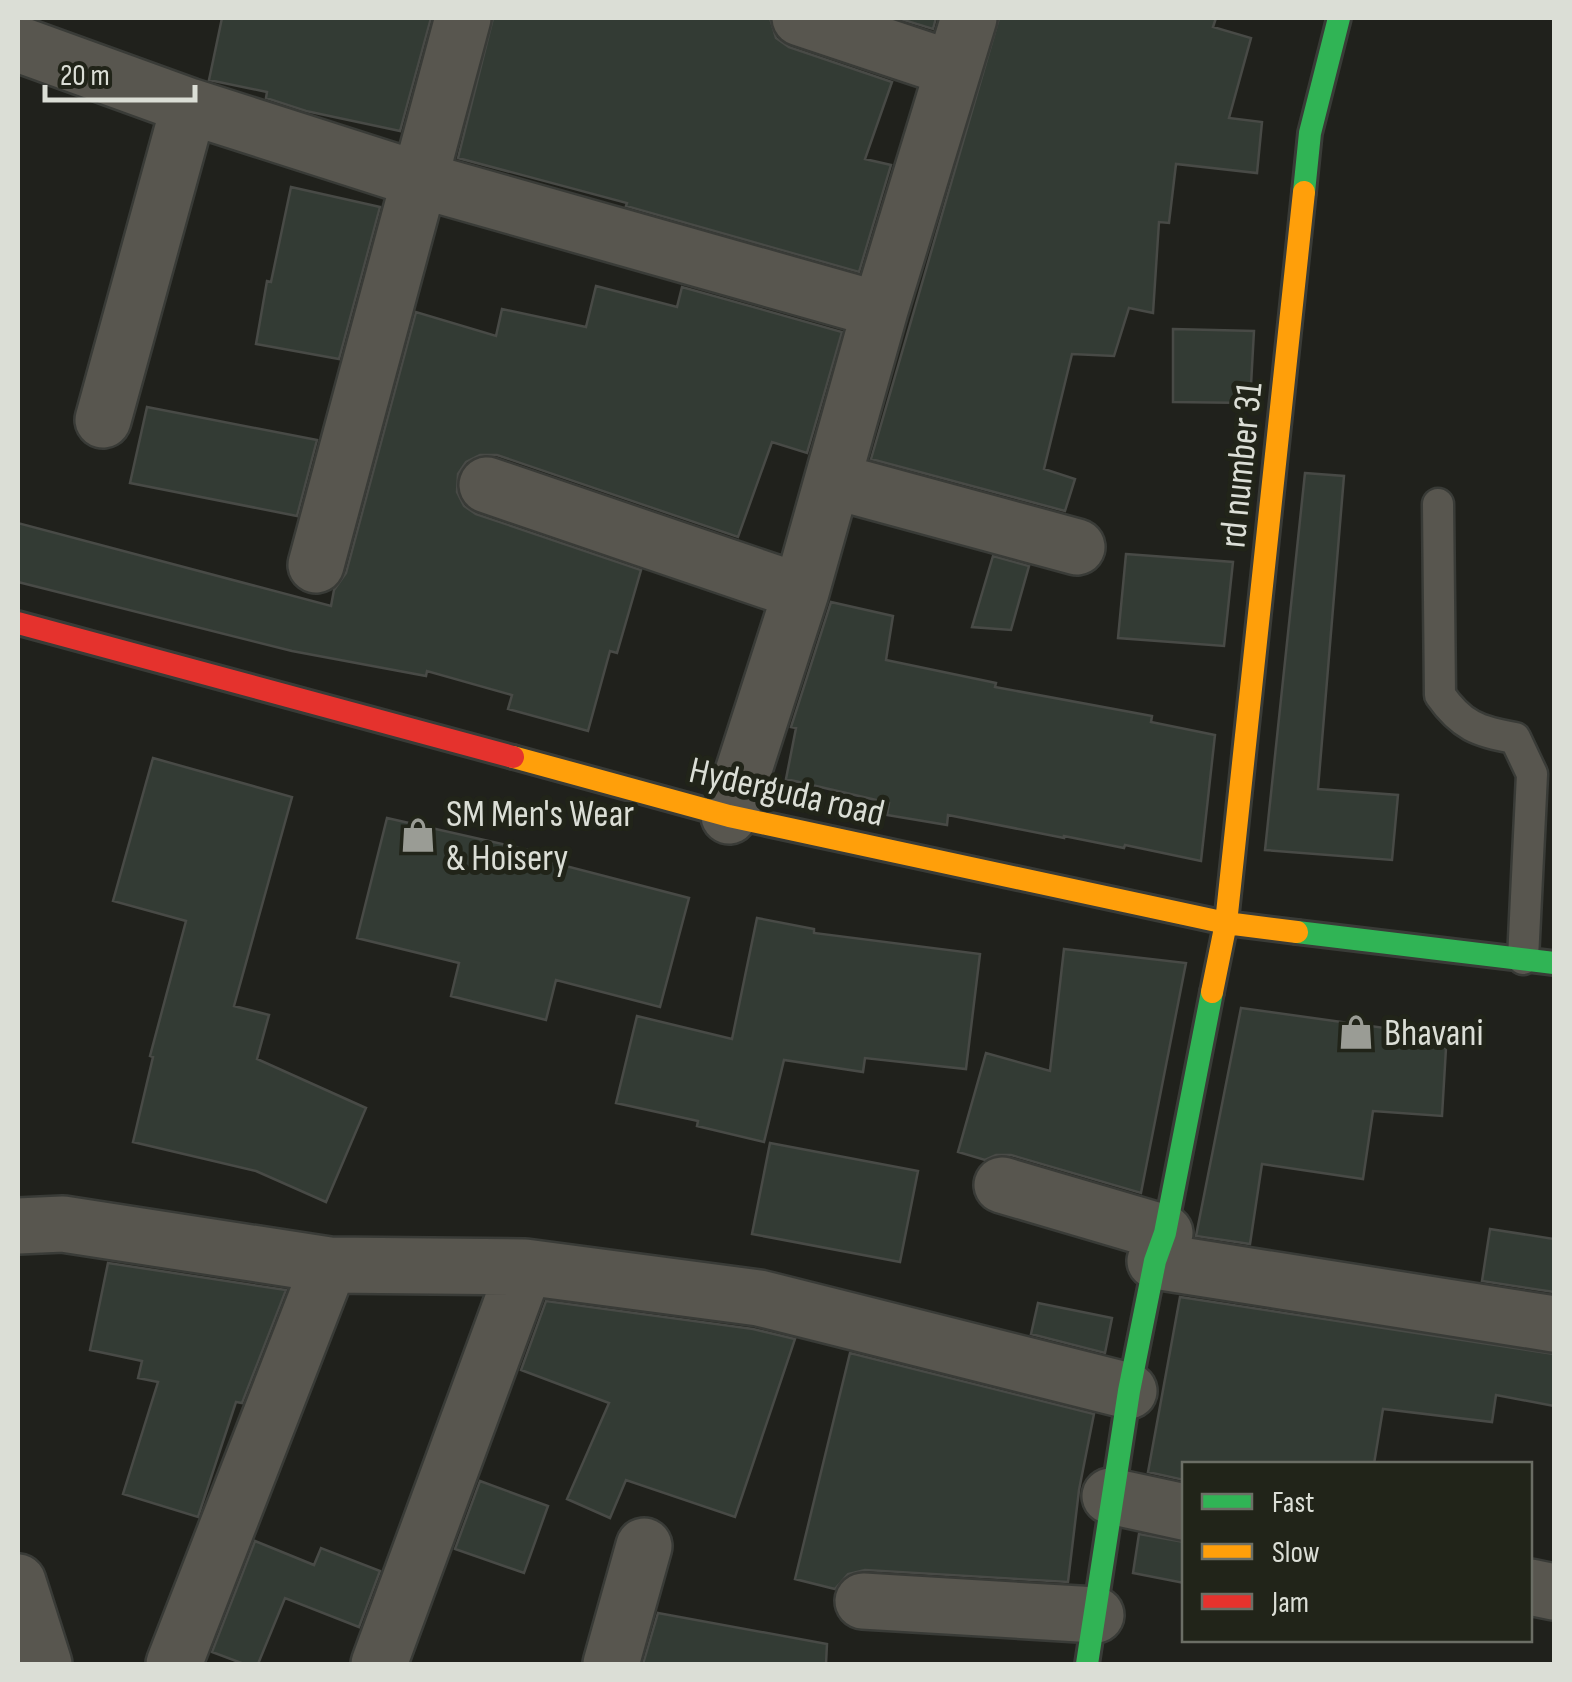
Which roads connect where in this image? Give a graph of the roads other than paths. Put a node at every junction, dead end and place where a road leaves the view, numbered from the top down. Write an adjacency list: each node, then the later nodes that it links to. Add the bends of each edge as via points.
1 (463, 18): 8 (street)
2 (800, 18): 6 (street)
3 (969, 18): 6 (street)
4 (1339, 18): 19 (street, rd number 31, via 1310,133)
5 (18, 44): 7 (street)
6 (953, 69): 9 (street)
7 (189, 106): 8 (street); 10 (street)
8 (420, 180): 9 (street); 15 (street)
9 (880, 310): 11 (street)
10 (103, 420)
11 (834, 481): 14 (street); 16 (street)
12 (486, 485): 16 (street)
13 (1438, 504): 20 (lane, via 1440,695 1456,719 1515,738 1532,774)
14 (1077, 548)
15 (316, 565)
16 (801, 592): 18 (street)
17 (18, 623): 18 (street, Hyderguda road)
18 (729, 816): 19 (street, Hyderguda road)
19 (1226, 923): 20 (street, Hyderguda road); 24 (street, rd number 31)
20 (1524, 959): 21 (street, Hyderguda road)
21 (1554, 963)
22 (1002, 1184): 24 (street)
23 (18, 1226): 25 (street, via 63,1224)
24 (1160, 1247): 27 (street); 28 (street, rd number 31)
25 (329, 1265): 26 (street); 36 (street)
26 (525, 1267): 28 (street, via 759,1298); 37 (street)
27 (1554, 1324)
28 (1129, 1391): 29 (street, rd number 31)
29 (1110, 1496): 30 (street); 34 (street, rd number 31)
30 (1182, 1512)
31 (644, 1546): 38 (street)
32 (18, 1582): 35 (street)
33 (863, 1602): 34 (street)
34 (1091, 1640)
35 (44, 1664)
36 (174, 1664)
37 (379, 1664)
38 (611, 1664)

